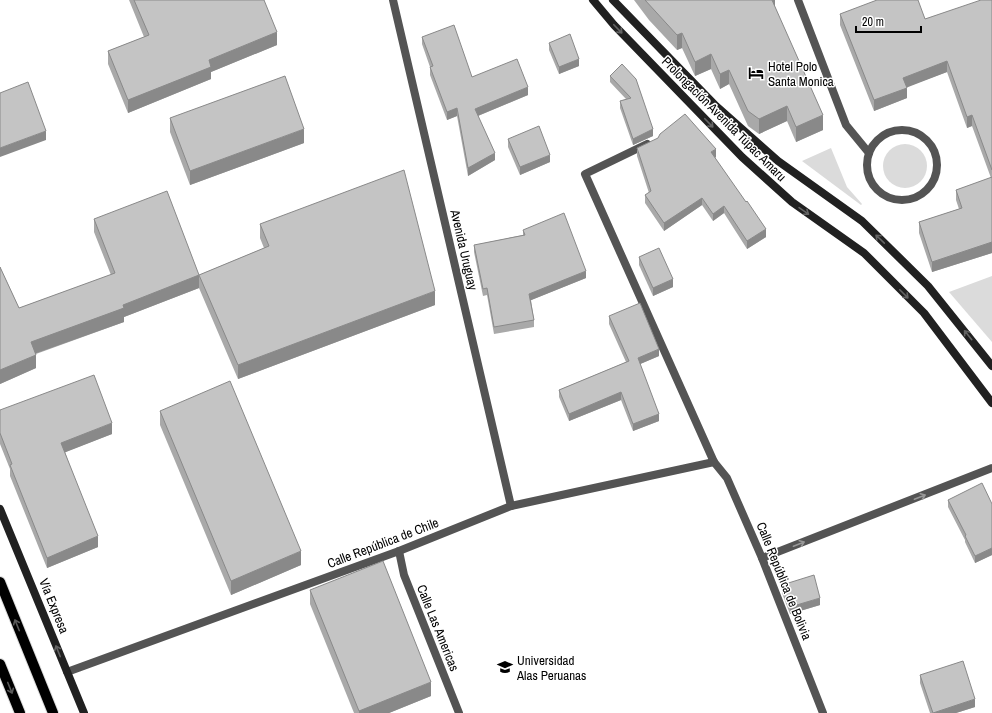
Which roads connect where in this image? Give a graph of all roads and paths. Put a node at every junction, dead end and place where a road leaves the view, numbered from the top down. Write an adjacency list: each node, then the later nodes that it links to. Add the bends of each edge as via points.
1 (393, 0): 11 (street, Avenida Uruguay)
2 (593, 0): 8 (main road, Prolongación Avenida Túpac Amaru, one-way to 8, via 742,157 792,202 864,253 924,313)
3 (613, 0): 7 (main road, Prolongación Avenida Túpac Amaru, one-way to 3, via 928,286 862,221 778,161 716,106)
4 (798, 0): 6 (street, via 846,125)
5 (655, 140): 9 (street, Calle República de Bolivia, via 585,174)
6 (869, 153): 6 (street, via 867,163 872,183 888,196 898,199 918,196 933,181 937,161 929,142 921,135 911,131 891,132 881,136)
7 (992, 366)
8 (992, 403)
9 (714, 462): 11 (street, Calle República de Chile); 14 (street, Calle República de Bolivia, via 727,478)
10 (992, 468): 14 (street, one-way to 10)
11 (511, 506): 13 (street, Calle República de Chile)
12 (0, 509): 17 (main road, Vía Expresa, one-way to 12)
13 (399, 551): 17 (street, Calle República de Chile); 21 (street, Calle Las Americas, via 404,575)
14 (762, 558): 22 (street, Calle República de Bolivia)
15 (0, 582): 19 (main road, one-way to 15)
16 (0, 664): 18 (main road, one-way to 18)
17 (67, 672): 20 (main road, Vía Expresa)
18 (20, 713)
19 (53, 713)
20 (84, 713)
21 (459, 713)
22 (823, 713)

